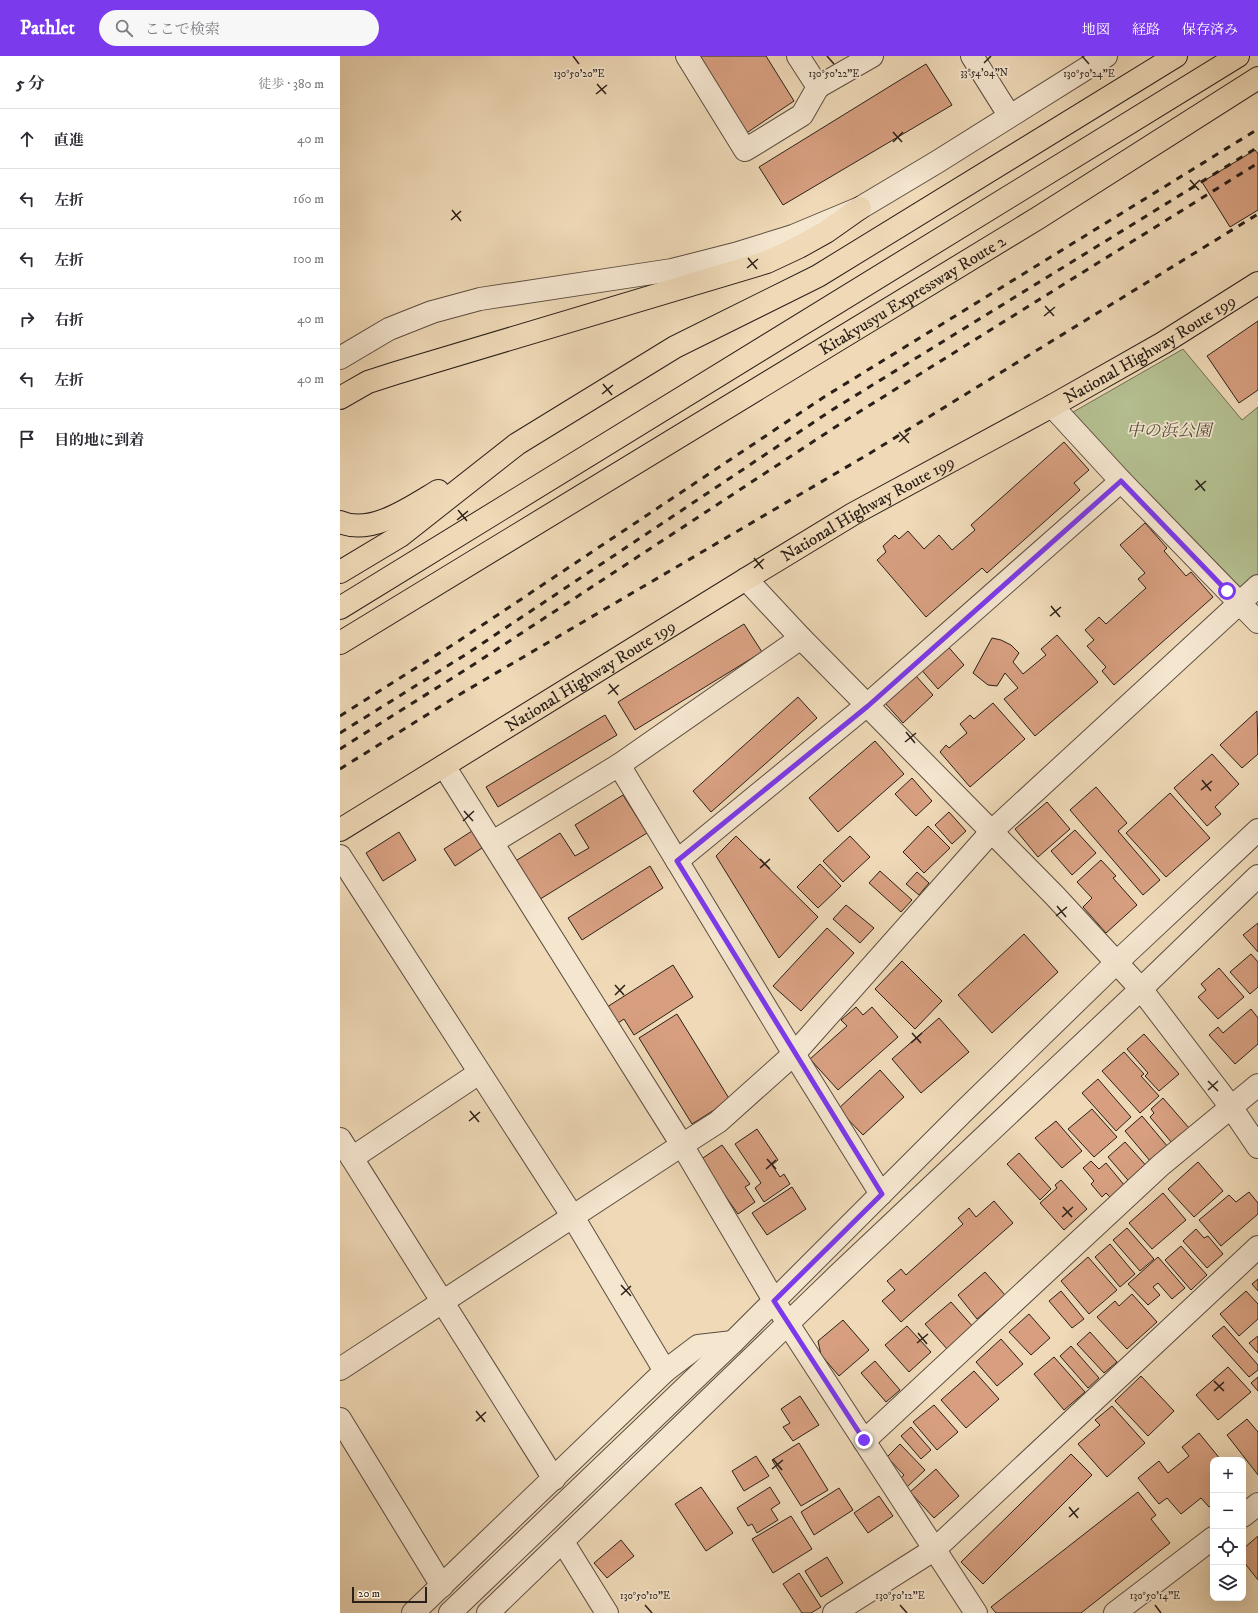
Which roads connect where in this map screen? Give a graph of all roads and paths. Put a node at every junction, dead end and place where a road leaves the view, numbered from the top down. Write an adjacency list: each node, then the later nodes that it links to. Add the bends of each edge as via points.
1 (687, 56): 9 (street, via 745,150 802,115)
2 (798, 56): 9 (street)
3 (872, 56): 9 (street)
4 (972, 56): 10 (street)
5 (1106, 56): 10 (street)
6 (1176, 56): 16 (highway, via 818,276 676,347)
7 (1238, 56): 24 (highway)
8 (1258, 78): 18 (highway, Kitakyusyu Expressway Route 2, via 1031,222)
9 (818, 87)
10 (1009, 115): 11 (street)
11 (860, 208): 13 (street, via 793,236 672,270 480,299 432,312 389,329); 14 (highway, via 826,232 767,262 396,373 368,382)
12 (1258, 283): 15 (highway, National Highway Route 199, via 1163,343)
13 (340, 358)
14 (340, 398)
15 (1052, 406): 17 (street); 21 (highway, National Highway Route 199, via 853,514)
16 (517, 444): 19 (highway, via 404,512 380,522 359,525); 20 (highway, via 400,536)
17 (1121, 481): 23 (street); 29 (street)
18 (563, 506): 27 (highway); 28 (highway)
19 (340, 522)
20 (340, 572)
21 (746, 579): 26 (street); 31 (highway, National Highway Route 199)
22 (1258, 586): 23 (street)
23 (1240, 604): 25 (street); 34 (street)
24 (340, 608)
25 (1258, 622)
26 (801, 638): 29 (street); 30 (street)
27 (340, 643)
28 (340, 659)
29 (868, 706): 34 (street); 37 (street)
30 (619, 765): 35 (street); 37 (street)
31 (444, 766): 32 (highway, National Highway Route 199); 35 (street)
32 (340, 830)
33 (1258, 830): 39 (street)
34 (992, 832): 39 (street); 41 (street)
35 (493, 842): 46 (street)
36 (340, 856): 42 (street)
37 (677, 861): 41 (street)
38 (1258, 876): 40 (street)
39 (1117, 962): 40 (street); 49 (street)
40 (1141, 989): 44 (street); 54 (street)
41 (794, 1054): 46 (street, via 718,1122); 49 (street)
42 (479, 1073): 48 (street); 50 (street)
43 (1258, 1085): 44 (street)
44 (1231, 1107): 47 (street); 59 (street, via 1162,1165)
45 (340, 1139): 48 (street)
46 (682, 1144): 50 (street); 52 (street)
47 (1258, 1146)
48 (352, 1158): 53 (street)
49 (882, 1194): 52 (street)
50 (573, 1217): 53 (street); 57 (street)
51 (1258, 1247): 65 (street)
52 (774, 1301): 54 (street); 55 (street)
53 (442, 1302): 56 (street); 60 (street)
54 (788, 1324): 59 (street); 64 (street)
55 (733, 1342): 57 (street, via 698,1346); 68 (street)
56 (340, 1369)
57 (665, 1371): 60 (street)
58 (340, 1419): 66 (street)
59 (864, 1440): 65 (street)
60 (554, 1479): 66 (street)
61 (1258, 1504): 62 (street)
62 (1246, 1514)
63 (1210, 1540): 73 (street)
64 (562, 1542): 69 (street); 70 (street)
65 (935, 1549): 71 (street); 72 (street)
66 (442, 1586): 67 (street)
67 (413, 1613)
68 (450, 1613)
69 (488, 1613)
70 (607, 1613)
71 (834, 1613)
72 (976, 1613)
73 (1115, 1613)

